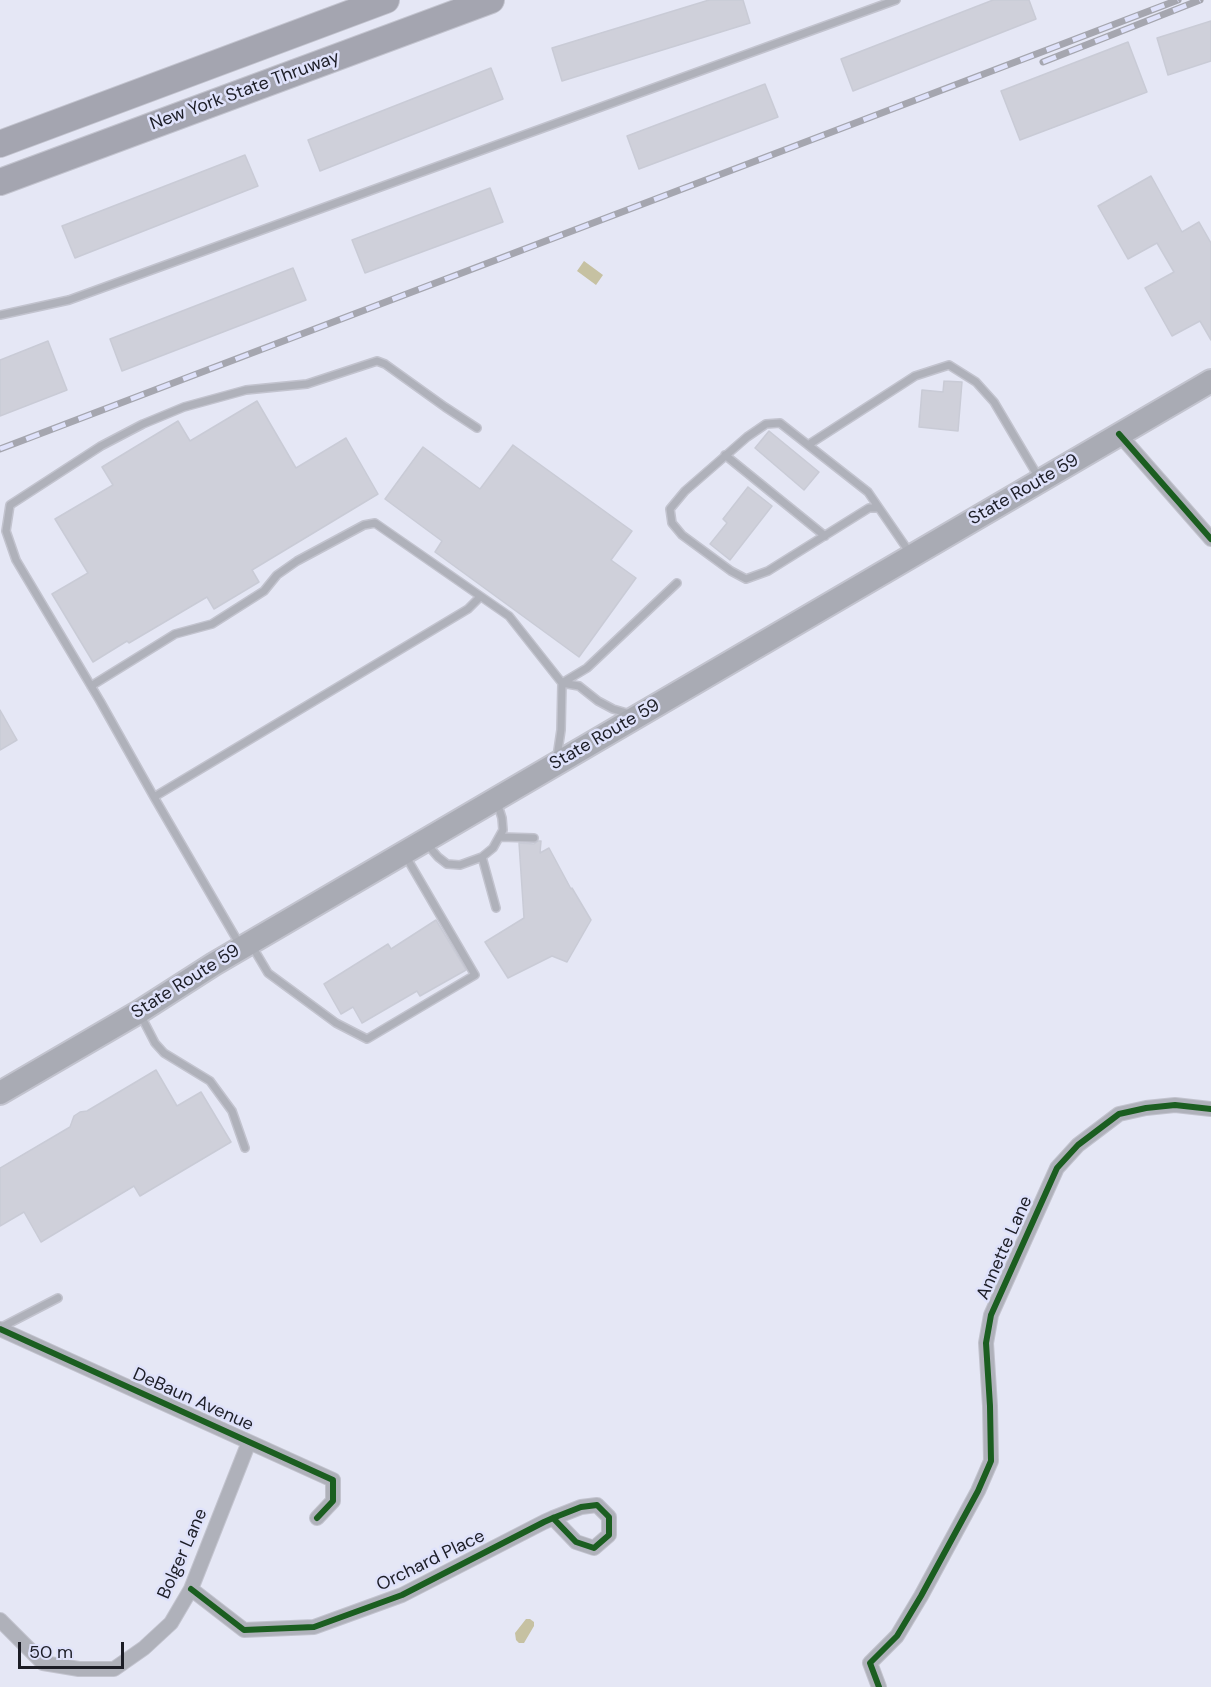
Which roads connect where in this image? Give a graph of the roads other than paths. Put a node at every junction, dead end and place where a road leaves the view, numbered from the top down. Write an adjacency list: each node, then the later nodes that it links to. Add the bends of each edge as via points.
1 (386, 0): 4 (highway, New York State Thruway)
2 (490, 0): 5 (highway, New York State Thruway)
3 (896, 0): 6 (lane, via 69,300)
4 (5, 142)
5 (0, 183)
6 (0, 315)
7 (1211, 381): 9 (main road, State Route 59)
8 (477, 428): 20 (lane, via 377,361 308,384 246,390 184,407 100,446 10,505 6,531 16,560)
9 (1119, 434): 12 (main road, State Route 59); 15 (street)
10 (808, 445): 11 (lane, via 780,423 766,424); 12 (lane, via 915,376 949,365 976,382 994,402); 13 (lane, via 868,492)
11 (725, 455): 14 (lane); 14 (lane, via 670,509 672,523 682,535 747,579 768,571)
12 (1040, 480): 16 (main road, State Route 59)
13 (879, 508): 14 (lane, via 869,508); 16 (lane)
14 (825, 536)
15 (1211, 539)
16 (912, 555): 21 (main road, State Route 59)
17 (677, 583): 19 (lane, via 587,668)
18 (480, 597): 19 (lane, via 509,616); 20 (lane, via 375,523 364,525 297,561 277,575 264,591 212,624 175,634); 23 (lane, via 468,609)
19 (562, 684): 21 (lane, via 579,686 613,709); 22 (lane)
20 (91, 686): 23 (lane)
21 (638, 716): 22 (main road, State Route 59)
22 (555, 765): 24 (main road, State Route 59)
23 (154, 797): 31 (lane)
24 (496, 799): 25 (lane, via 502,818); 27 (main road, State Route 59)
25 (500, 837): 26 (lane); 29 (lane)
26 (534, 838)
27 (424, 841): 28 (main road, State Route 59); 29 (lane, via 447,864 460,865)
28 (404, 853): 31 (main road, State Route 59); 31 (lane, via 475,975 367,1039 336,1023 268,973)
29 (482, 857): 30 (lane)
30 (496, 908)
31 (246, 945): 32 (main road, State Route 59)
32 (139, 1012): 33 (main road, State Route 59); 35 (lane, via 164,1053 210,1081 232,1111)
33 (0, 1093)
34 (1211, 1109): 43 (street, Annette Lane, via 1175,1105 1119,1114 1078,1145 1057,1168 991,1315 986,1343 991,1461 909,1616 897,1636 870,1663)
35 (245, 1148)
36 (58, 1298): 37 (lane)
37 (0, 1329): 38 (street, DeBaun Avenue)
38 (249, 1442): 39 (street, DeBaun Avenue, via 333,1480 333,1501); 41 (street, Bolger Lane)
39 (316, 1518)
40 (553, 1518): 41 (street, Orchard Place, via 402,1595 314,1627 244,1630)
41 (190, 1589): 42 (street, Bolger Lane, via 171,1623 114,1669 43,1663)
42 (0, 1620)
43 (879, 1687)

